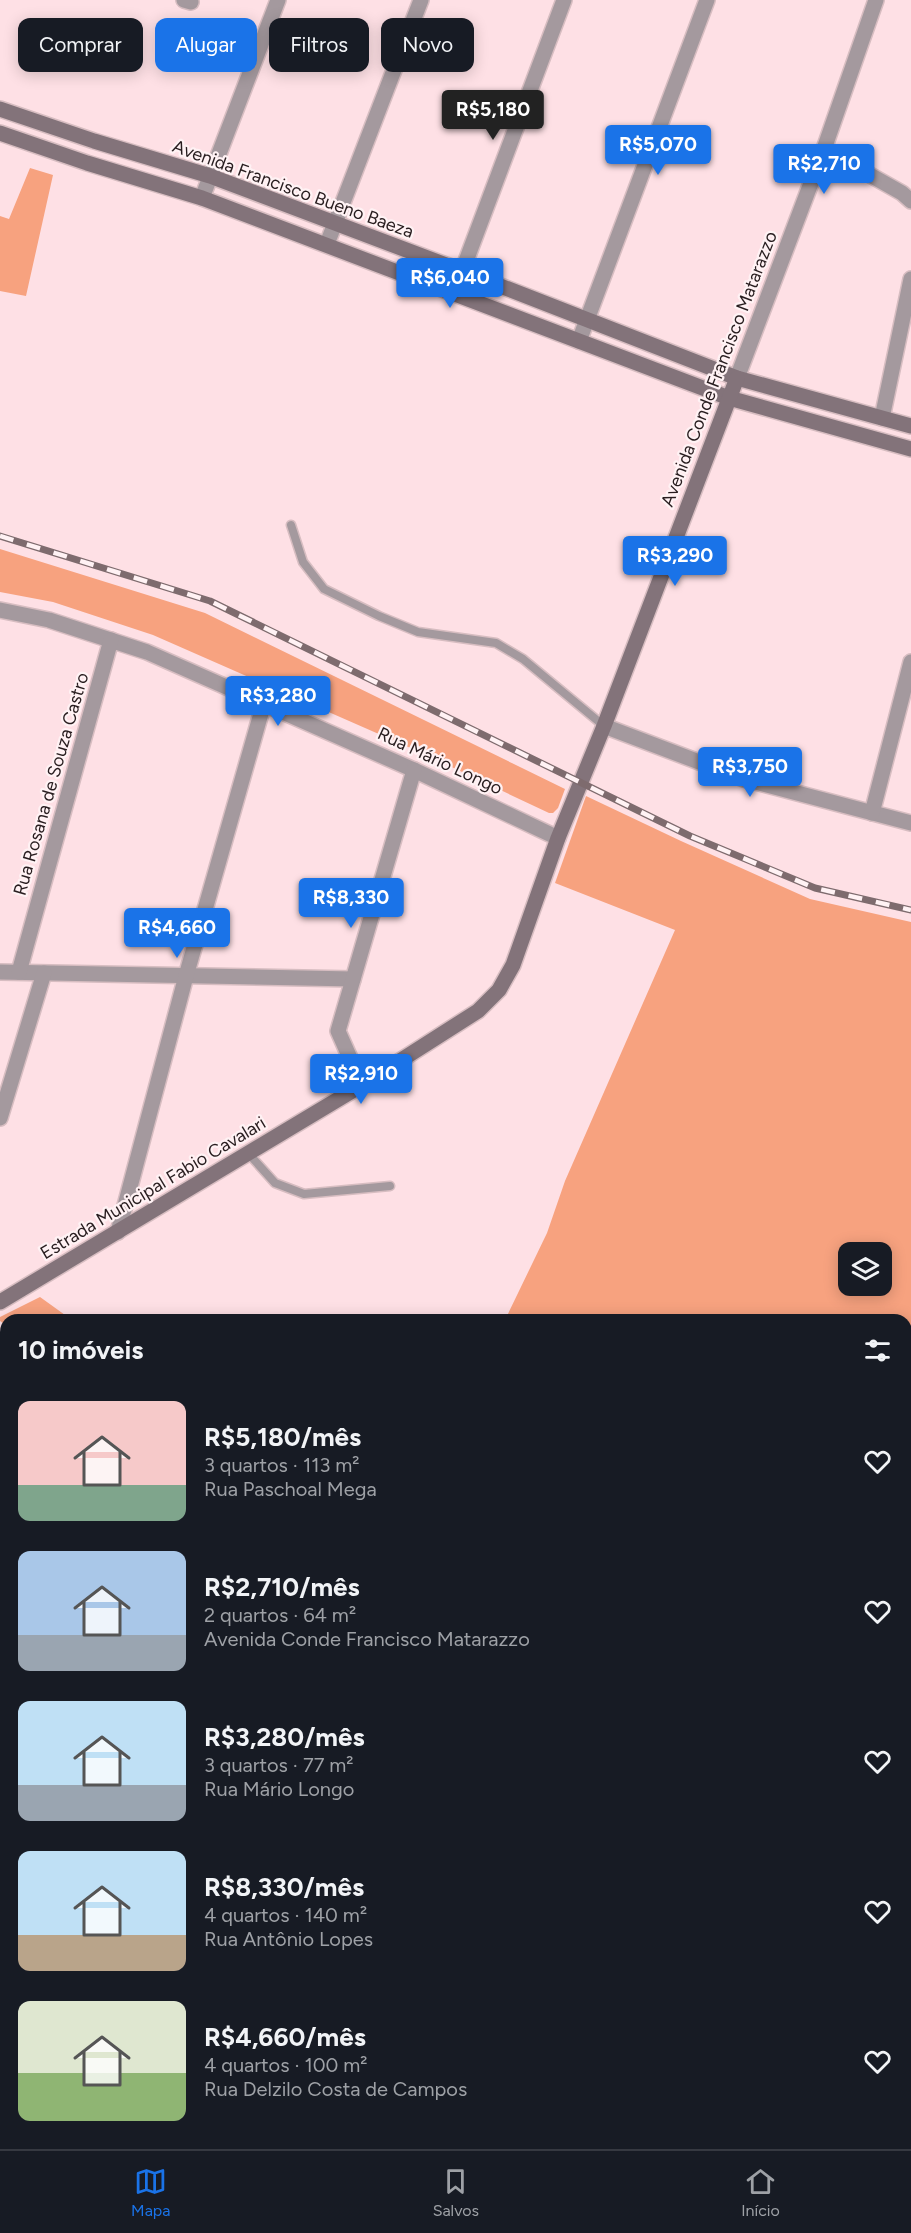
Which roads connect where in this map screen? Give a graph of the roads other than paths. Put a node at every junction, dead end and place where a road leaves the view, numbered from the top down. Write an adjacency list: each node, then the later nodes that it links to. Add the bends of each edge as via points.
1 (278, 0): 11 (street)
2 (421, 0): 14 (street)
3 (564, 0): 16 (street)
4 (707, 0): 19 (street)
5 (876, 0): 9 (street, Avenida Conde Francisco Matarazzo)
6 (0, 110): 8 (street, Avenida Francisco Bueno Baeza)
7 (0, 133): 10 (street)
8 (94, 141): 10 (street); 11 (street, Avenida Francisco Bueno Baeza)
9 (824, 149): 13 (street); 21 (street, Avenida Conde Francisco Matarazzo)
10 (87, 163): 12 (street)
11 (210, 177): 12 (street); 14 (street, Avenida Francisco Bueno Baeza)
12 (202, 198): 15 (street)
13 (911, 201)
14 (335, 223): 15 (street); 16 (street, Avenida Francisco Bueno Baeza)
15 (327, 244): 18 (street)
16 (462, 271): 18 (street); 19 (street, Avenida Francisco Bueno Baeza)
17 (911, 279): 23 (street)
18 (454, 293): 20 (street)
19 (587, 319): 20 (street); 21 (street, Avenida Francisco Bueno Baeza)
20 (579, 340): 22 (street)
21 (737, 378): 22 (street, Avenida Conde Francisco Matarazzo); 23 (street, Avenida Francisco Bueno Baeza)
22 (729, 398): 25 (street); 31 (street, Avenida Conde Francisco Matarazzo)
23 (882, 418): 24 (street, Avenida Francisco Bueno Baeza)
24 (911, 426)
25 (911, 449)
26 (291, 525): 31 (lane, via 303,562 324,589 418,632 496,643 523,659)
27 (0, 610): 28 (street, Rua Mário Longo, via 49,620)
28 (111, 640): 30 (street, Rua Mário Longo); 38 (street, Rua Rosana de Souza Castro)
29 (911, 663): 34 (street)
30 (264, 703): 32 (street, Rua Mário Longo); 40 (street)
31 (604, 726): 33 (street, Avenida Conde Francisco Matarazzo); 34 (street, via 744,779)
32 (414, 770): 36 (street, Rua Mário Longo); 41 (street)
33 (581, 783): 36 (street, Estrada Municipal Fabio Cavalari)
34 (872, 813): 35 (street)
35 (911, 823)
36 (558, 838): 42 (street, Estrada Municipal Fabio Cavalari, via 513,965 499,990 478,1011)
37 (0, 972): 38 (street)
38 (19, 972): 39 (street)
39 (44, 973): 40 (street); 43 (street)
40 (186, 976): 41 (street); 46 (street)
41 (353, 980): 42 (street, via 338,1031)
42 (362, 1085): 44 (street, Estrada Municipal Fabio Cavalari)
43 (0, 1118)
44 (248, 1153): 45 (lane, via 274,1183 304,1194); 46 (street, Estrada Municipal Fabio Cavalari)
45 (390, 1186)
46 (118, 1232): 47 (street, Estrada Municipal Fabio Cavalari)
47 (0, 1302)

